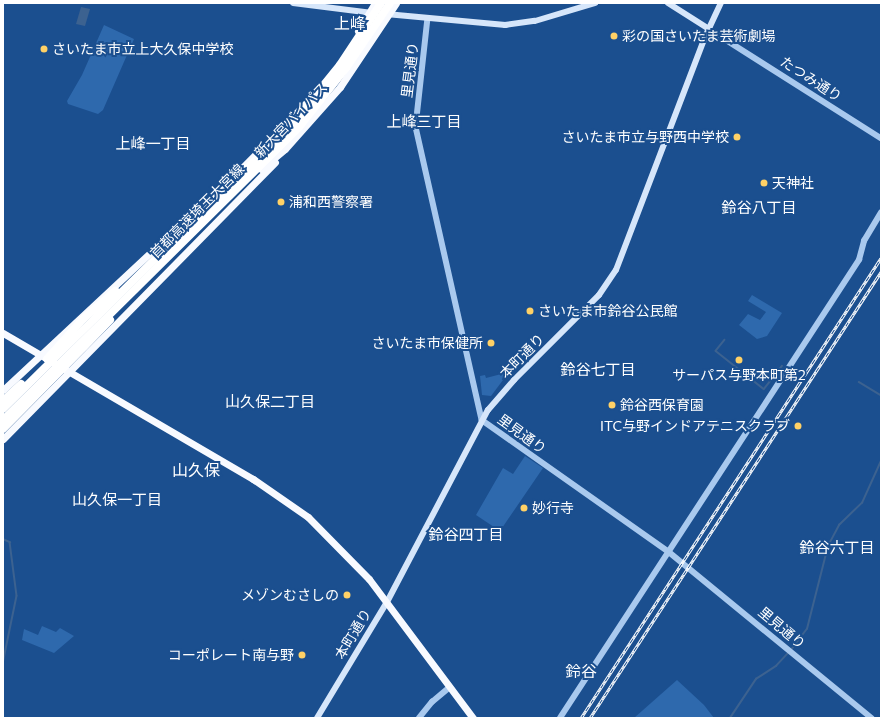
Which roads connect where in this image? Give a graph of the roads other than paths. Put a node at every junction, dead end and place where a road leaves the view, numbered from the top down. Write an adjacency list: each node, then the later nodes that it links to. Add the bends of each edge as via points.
1 (293, 3): 9 (main road)
2 (375, 3): 9 (highway, 新大宮バイパス)
3 (381, 3): 16 (highway, 首都高速埼玉大宮線, bridge, via 358,40 312,101)
4 (390, 3): 18 (highway, 首都高速埼玉大宮線, bridge, via 346,68 298,127)
5 (396, 3): 10 (highway, 新大宮バイパス)
6 (595, 3): 11 (main road, via 535,21 504,25)
7 (668, 3): 12 (main road, たつみ通り)
8 (721, 3): 12 (main road, 本町通り)
9 (370, 12): 10 (main road); 15 (highway, 新大宮バイパス, via 337,64 320,85)
10 (389, 14): 11 (main road); 14 (highway, 新大宮バイパス, via 340,87)
11 (428, 18): 26 (street, 里見通り, via 416,127)
12 (710, 28): 13 (street, たつみ通り); 26 (main road, 本町通り, via 616,270 599,295 504,391)
13 (881, 138)
14 (284, 149): 15 (highway, 新大宮バイパス, via 64,354); 21 (highway, via 269,170)
15 (243, 166): 20 (highway)
16 (221, 193): 23 (highway, bridge, via 83,319); 24 (highway, 首都高速埼玉大宮線, bridge)
17 (881, 213): 29 (street, via 864,241 858,260)
18 (128, 297): 25 (highway, 首都高速埼玉大宮線, bridge); 27 (highway, bridge, via 69,363)
19 (3, 333): 20 (highway)
20 (39, 354): 21 (highway); 22 (highway)
21 (68, 371): 28 (highway); 30 (highway, via 252,479 294,507 344,551)
22 (3, 390)
23 (3, 401)
24 (3, 411): 25 (highway, via 44,375)
25 (3, 419)
26 (482, 420): 29 (street, 里見通り); 30 (main road, 本町通り)
27 (3, 429)
28 (3, 439)
29 (669, 552): 35 (street); 36 (street, 里見通り)
30 (386, 602): 31 (highway); 32 (main road, 本町通り)
31 (450, 687): 33 (street, via 432,702); 34 (highway)
32 (317, 718)
33 (419, 718)
34 (473, 718)
35 (560, 718)
36 (872, 718)

